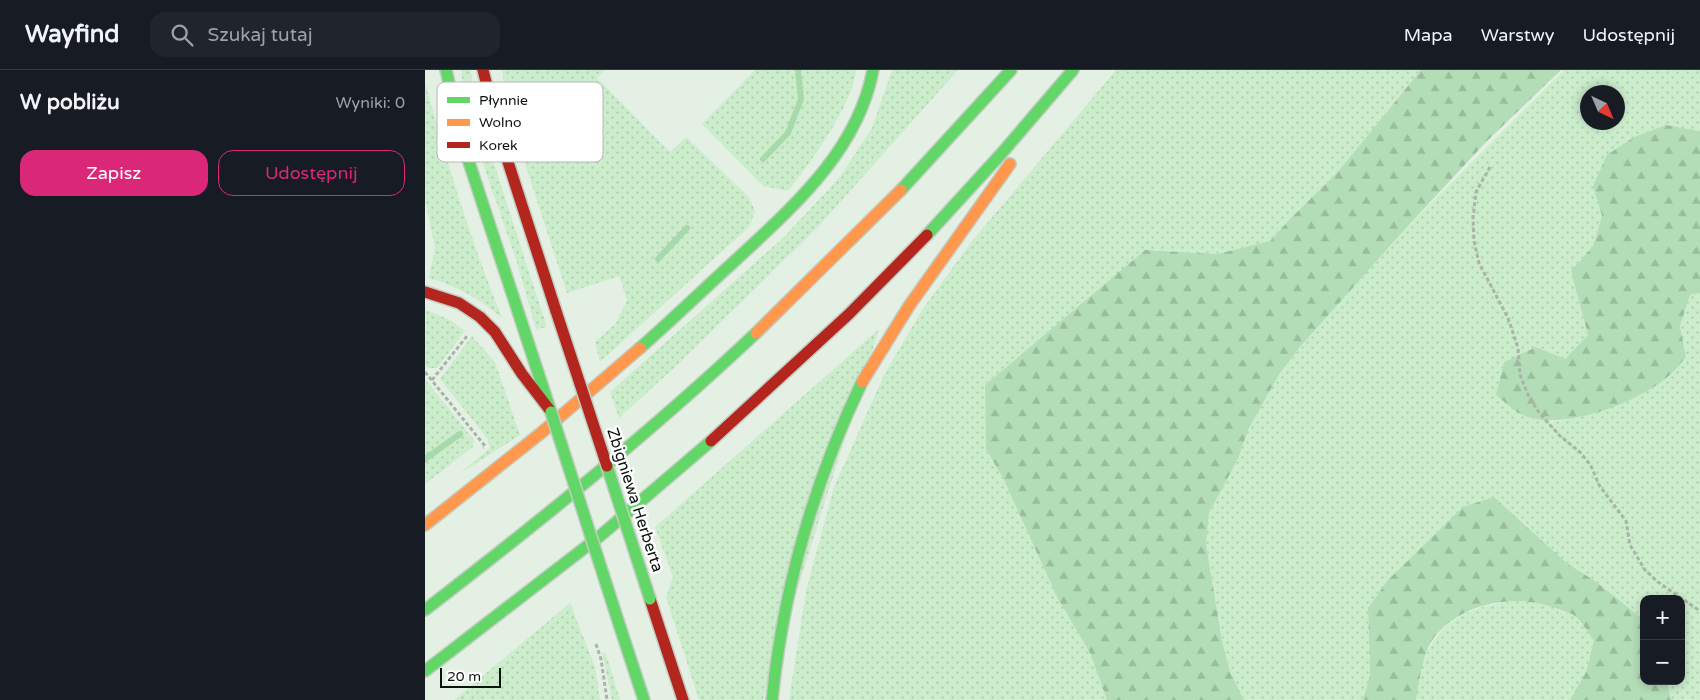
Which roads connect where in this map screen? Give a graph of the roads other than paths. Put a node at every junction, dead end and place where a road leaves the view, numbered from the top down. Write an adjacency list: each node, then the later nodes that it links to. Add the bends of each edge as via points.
1 (873, 70): 9 (main road, via 860,112 841,147 815,182 779,219 647,342 518,452)
2 (1011, 70): 10 (main road, via 859,234 717,369 538,522)
3 (1073, 70): 4 (main road)
4 (1043, 107): 11 (main road, via 912,249 787,371 709,442 553,573); 14 (main road, via 1010,165 877,355 848,412 805,528 777,646)
5 (470, 162): 8 (main road)
6 (508, 162): 13 (main road, Zbigniewa Herberta, bridge)
7 (425, 292): 8 (main road, via 459,303 480,317 495,332)
8 (551, 412): 12 (main road, bridge)
9 (425, 524)
10 (425, 610)
11 (425, 670)
12 (644, 700)
13 (683, 700)
14 (772, 700)

